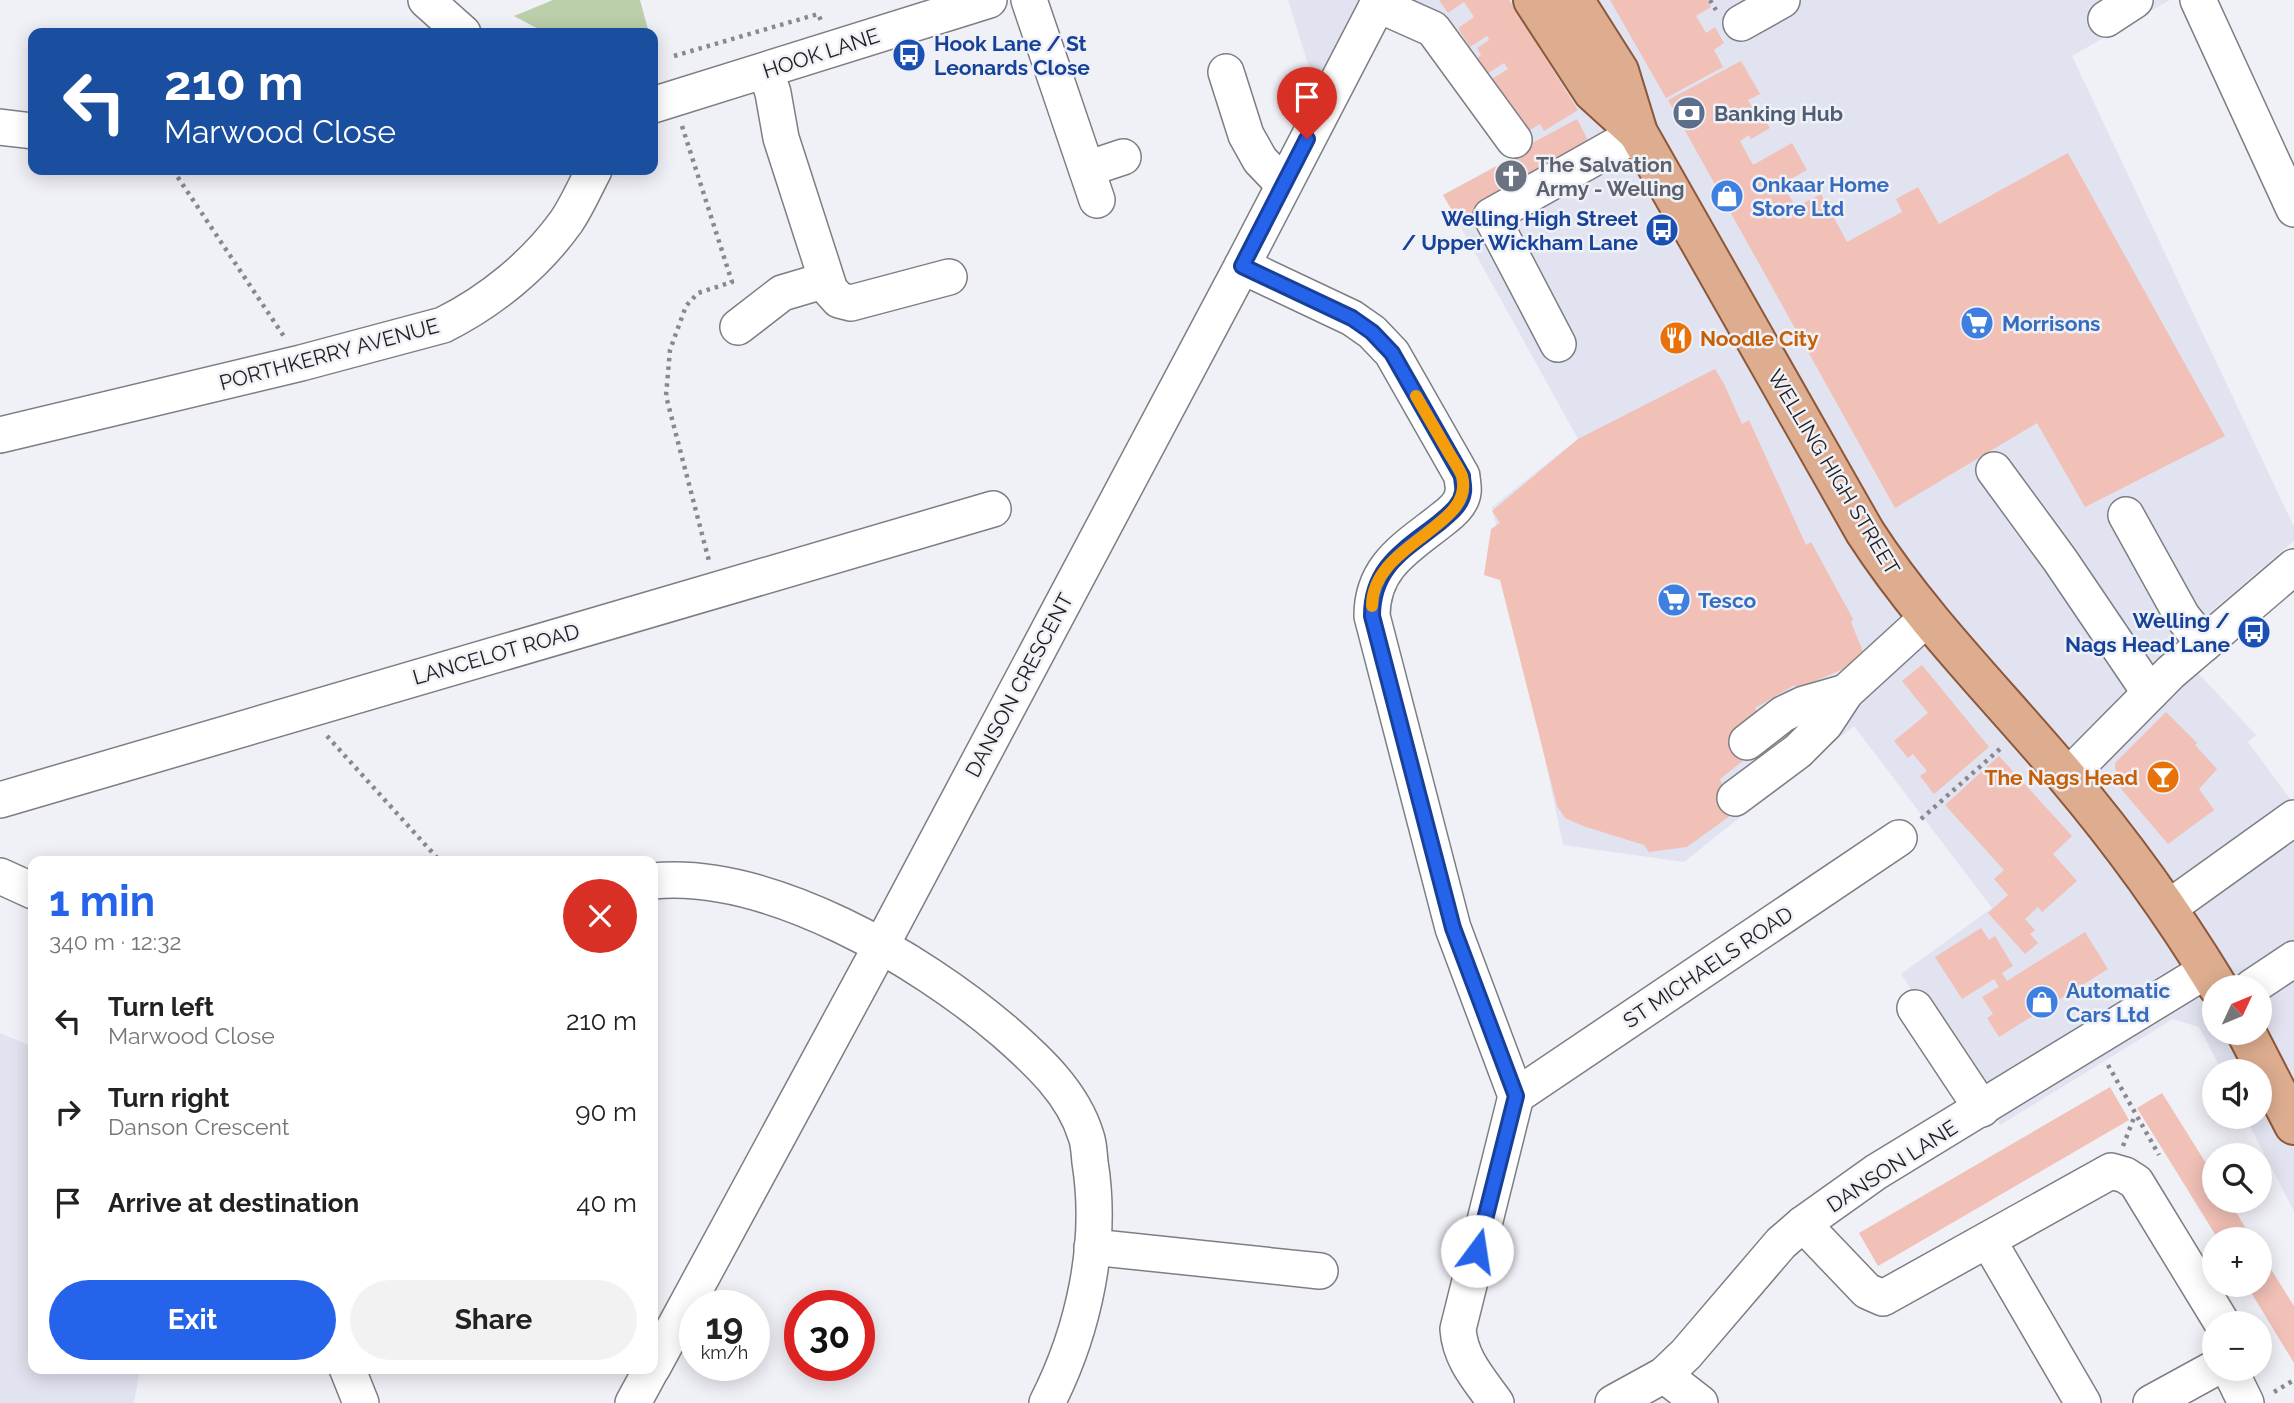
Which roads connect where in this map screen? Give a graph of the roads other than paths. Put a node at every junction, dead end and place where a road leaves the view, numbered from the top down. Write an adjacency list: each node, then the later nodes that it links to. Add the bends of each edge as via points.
1 (426, 0): 12 (street)
2 (1029, 0): 20 (street, via 1092,184)
3 (1533, 0): 18 (main road, WELLING HIGH STREET, via 1593,92)
4 (1574, 0): 18 (main road, WELLING HIGH STREET, via 1619,71)
5 (1782, 0): 11 (street)
6 (2135, 0): 10 (street)
7 (2198, 0): 23 (street)
8 (979, 1): 13 (street, HOOK LANE)
9 (1378, 2): 19 (street, via 1433,29); 22 (street, DANSON CRESCENT)
10 (2106, 19)
11 (1741, 23)
12 (457, 28)
13 (766, 71): 15 (street, HOOK LANE); 26 (street)
14 (1226, 72): 22 (street, via 1246,135 1260,160)
15 (666, 111)
16 (0, 127): 17 (street)
17 (28, 130)
18 (1638, 133): 28 (street, via 1490,216); 34 (main road, WELLING HIGH STREET, via 1865,532)
19 (1514, 140)
20 (1124, 157)
21 (591, 175): 29 (street, PORTHKERRY AVENUE, via 546,248 519,274 443,325)
22 (1283, 184): 24 (street, DANSON CRESCENT)
23 (2294, 209)
24 (1242, 266): 48 (street, DANSON CRESCENT); 55 (street, via 1372,332 1392,353 1462,476 1463,493 1455,510 1390,562 1380,576 1372,596 1372,616 1453,928)
25 (949, 277): 26 (street, via 851,303 839,300)
26 (827, 280): 27 (street, via 782,293)
27 (738, 327)
28 (1558, 344)
29 (0, 435)
30 (1994, 470): 37 (street)
31 (993, 509): 41 (street, LANCELOT ROAD)
32 (2126, 515): 35 (street, via 2182,616)
33 (2294, 567): 35 (street)
34 (1927, 618): 36 (street); 39 (main road, WELLING HIGH STREET)
35 (2204, 644): 37 (street)
36 (1846, 692): 38 (street, via 1783,714); 40 (street, via 1825,724 1798,751)
37 (2150, 693): 39 (street)
38 (1747, 742)
39 (2067, 777): 47 (main road, WELLING HIGH STREET)
40 (1735, 798)
41 (0, 800)
42 (2294, 818): 47 (street)
43 (1899, 838): 55 (street, ST MICHAELS ROAD)
44 (0, 876): 46 (street)
45 (658, 881): 48 (street, via 715,883 766,896)
46 (28, 889)
47 (2167, 909): 50 (main road, WELLING HIGH STREET)
48 (881, 946): 60 (street, via 928,972 981,1011 1059,1085 1086,1136 1095,1190); 63 (street, DANSON CRESCENT)
49 (2294, 959): 51 (street)
50 (2210, 975)
51 (2270, 975)
52 (2202, 985): 56 (street, DANSON LANE, via 2095,1040)
53 (1915, 1008): 56 (street)
54 (2253, 1045): 57 (main road)
55 (1516, 1096): 72 (street, via 1458,1329 1467,1361)
56 (1982, 1109): 58 (street, DANSON LANE, via 1876,1172)
57 (2294, 1125)
58 (1803, 1224): 59 (street, via 1867,1291 1883,1298); 66 (street, DANSON LANE)
59 (1989, 1240): 62 (street, via 2097,1177 2111,1171 2124,1175 2136,1182); 75 (street)
60 (1092, 1247): 61 (street); 71 (street, via 1076,1334)
61 (1320, 1271)
62 (2215, 1311)
63 (658, 1357)
64 (349, 1374): 69 (street)
65 (649, 1374): 70 (street, DANSON CRESCENT)
66 (1664, 1375): 73 (street, DANSON LANE); 74 (street)
67 (2202, 1375): 76 (street)
68 (2235, 1381): 77 (street)
69 (361, 1403)
70 (633, 1403)
71 (1047, 1403)
72 (1496, 1403)
73 (1613, 1403)
74 (1700, 1403)
75 (2083, 1403)
76 (2151, 1403)
77 (2246, 1403)

